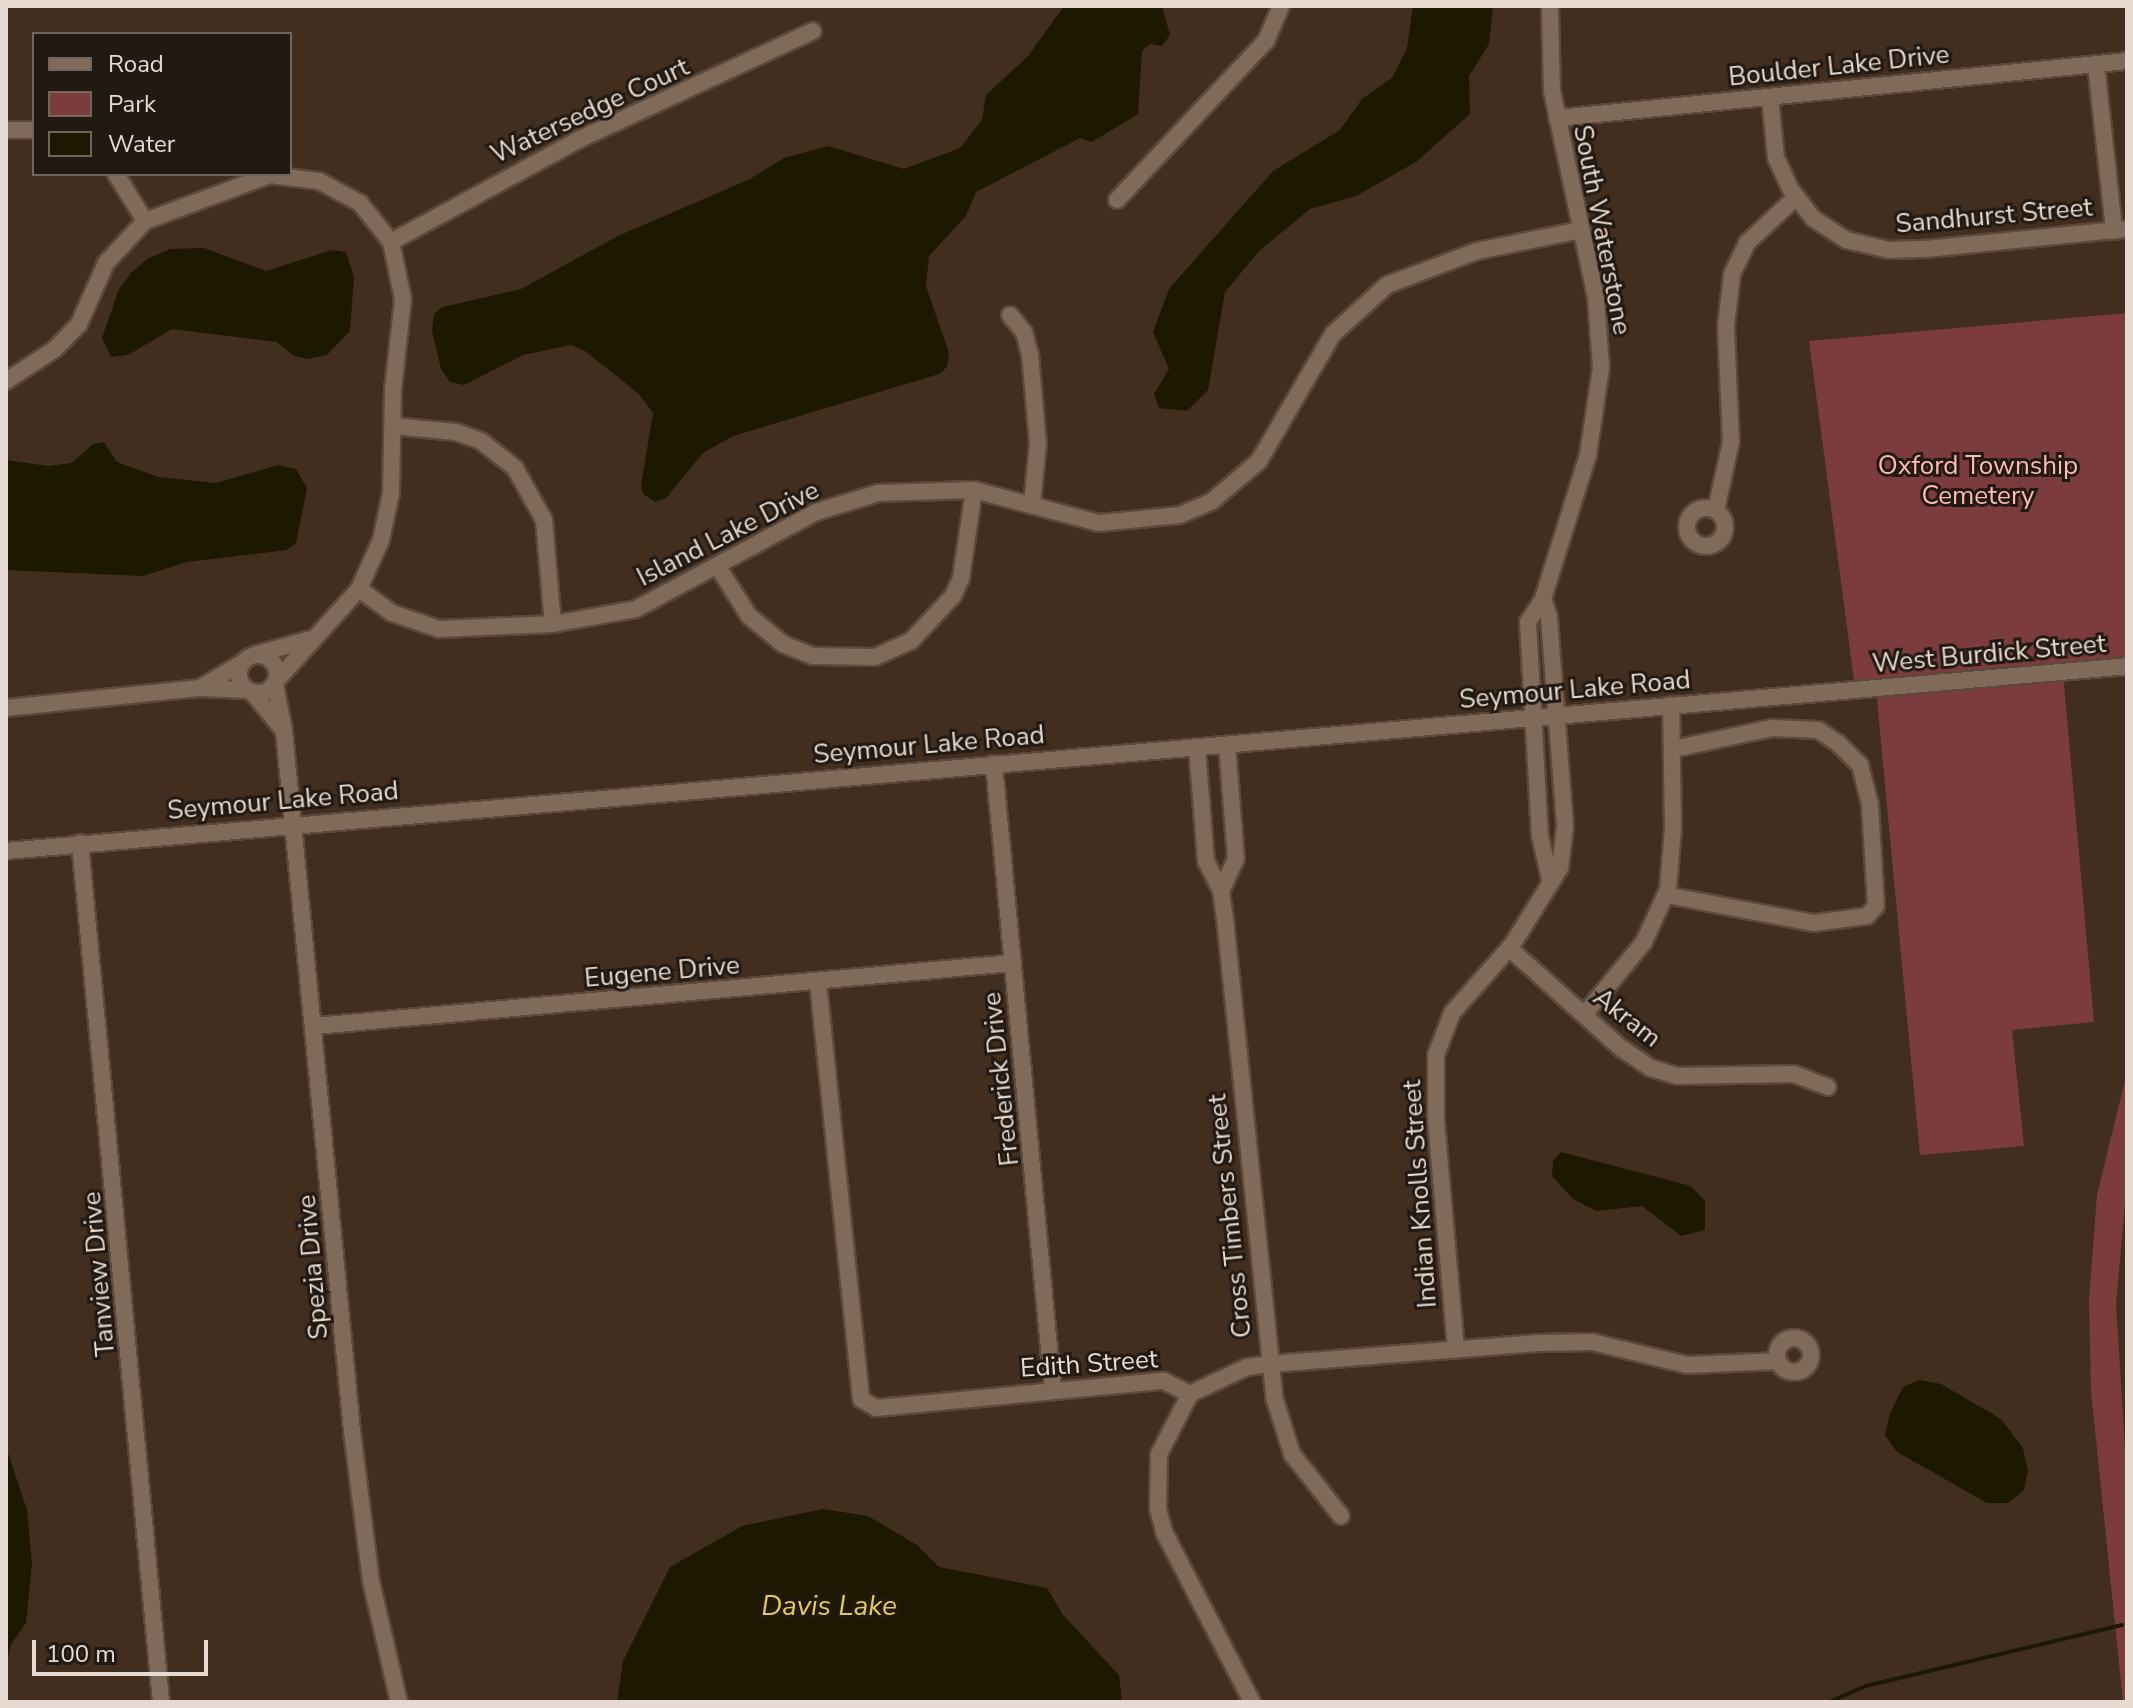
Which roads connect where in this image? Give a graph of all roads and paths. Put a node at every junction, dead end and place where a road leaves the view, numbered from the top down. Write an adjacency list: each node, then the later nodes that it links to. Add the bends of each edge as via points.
1 (1281, 6): 14 (street, via 1266,41)
2 (1550, 6): 7 (street, South Waterstone)
3 (813, 31): 18 (street, Watersedge Court, via 564,147)
4 (2127, 61): 5 (street, Boulder Lake Drive)
5 (2096, 64): 6 (street, Boulder Lake Drive); 17 (street)
6 (1770, 97): 7 (street, Boulder Lake Drive); 13 (street, Sandhurst Street, via 1776,158)
7 (1557, 118): 16 (street, South Waterstone)
8 (6, 130): 9 (street)
9 (32, 130)
10 (292, 175): 18 (street, via 360,203)
11 (117, 176): 15 (street)
12 (281, 176): 15 (street, via 250,178)
13 (1796, 197): 17 (street, Sandhurst Street, via 1814,219 1846,240 1889,250); 24 (street, via 1747,243 1730,283 1731,442)
14 (1117, 200)
15 (145, 221): 20 (street, via 106,263 79,324 55,349)
16 (1581, 230): 23 (street, Island Lake Drive, via 1446,260 1373,295 1323,347 1293,411 1259,461 1211,502 1180,515 1126,523 1068,517); 27 (street, South Waterstone, via 1601,337 1598,409)
17 (2120, 230)
18 (391, 242): 21 (street, via 403,299)
19 (1010, 315): 23 (street, via 1024,332 1030,354 1038,443)
20 (6, 381)
21 (393, 426): 26 (street, via 389,507); 28 (street, via 456,432 481,441 515,468 544,520)
22 (974, 490): 23 (street, Island Lake Drive); 25 (street, Island Lake Drive, via 910,489 846,501 790,524); 25 (street, via 961,578 953,596 911,641 875,657 813,656 783,644 749,616)
23 (1032, 504)
24 (1716, 510)
25 (718, 567): 28 (street, Island Lake Drive, via 636,609)
26 (359, 589): 28 (street, Island Lake Drive, via 392,613 439,629); 29 (street)
27 (1543, 599): 39 (street, South Waterstone); 40 (street, South Waterstone, via 1528,622)
28 (553, 624)
29 (312, 639): 30 (street); 33 (street)
30 (257, 654): 31 (street); 33 (street, via 271,660)
31 (240, 664): 34 (street); 36 (street, via 238,675)
32 (2127, 666): 35 (street, West Burdick Street)
33 (276, 681): 36 (street); 41 (street, Spezia Drive)
34 (200, 688): 36 (street); 38 (street)
35 (1856, 690): 37 (street, Seymour Lake Road)
36 (250, 691): 41 (street)
37 (1671, 705): 39 (street, Seymour Lake Road); 44 (street)
38 (6, 708)
39 (1557, 715): 40 (street, Seymour Lake Road); 49 (street, Indian Knolls Street, via 1565,826 1560,868)
40 (1536, 717): 42 (street, Seymour Lake Road); 49 (street, via 1540,836)
41 (284, 731): 46 (street, Spezia Drive)
42 (1227, 744): 43 (street, Seymour Lake Road); 50 (street, Cross Timbers Street, via 1236,859)
43 (1197, 747): 45 (street, Seymour Lake Road); 50 (street, Cross Timbers Street, via 1206,861)
44 (1673, 749): 51 (street, via 1672,858); 51 (street, via 1772,728 1818,730 1839,744 1860,765 1870,804 1874,909 1854,919 1814,923)
45 (994, 764): 46 (street, Seymour Lake Road); 53 (street, Frederick Drive)
46 (295, 824): 47 (street, Seymour Lake Road); 56 (street, Spezia Drive)
47 (80, 843): 48 (street, Seymour Lake Road); 64 (street, Tanview Drive)
48 (6, 851)
49 (1550, 879): 52 (street, Indian Knolls Street)
50 (1221, 891): 60 (street, Cross Timbers Street)
51 (1666, 895): 55 (street, via 1644,942)
52 (1509, 948): 55 (street, Akram); 58 (street, Indian Knolls Street, via 1452,1013 1436,1055 1436,1122)
53 (1013, 963): 54 (street, Eugene Drive); 61 (street, Frederick Drive)
54 (818, 982): 56 (street, Eugene Drive); 61 (street, Edith Street, via 861,1399 876,1408)
55 (1584, 1015): 57 (street, Akram, via 1621,1048 1664,1072 1794,1074)
56 (315, 1026): 65 (street, Spezia Drive, via 367,1557)
57 (1828, 1087)
58 (1456, 1349): 59 (street, Edith Street, via 1570,1341 1687,1365); 60 (street, Edith Street)
59 (1777, 1361)
60 (1271, 1364): 62 (street, Edith Street, via 1247,1367); 63 (street, Cross Timbers Street, via 1280,1427 1292,1454)
61 (1053, 1391): 62 (street, Edith Street, via 1164,1381)
62 (1190, 1394): 66 (street, via 1159,1454 1158,1509 1164,1532)
63 (1341, 1516)
64 (161, 1702)
65 (399, 1702)
66 (1252, 1702)

